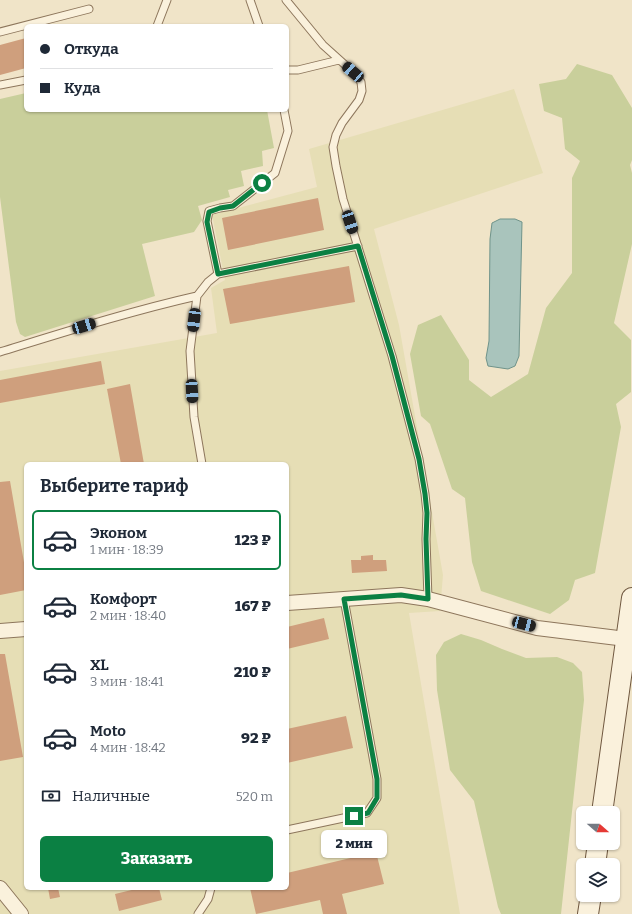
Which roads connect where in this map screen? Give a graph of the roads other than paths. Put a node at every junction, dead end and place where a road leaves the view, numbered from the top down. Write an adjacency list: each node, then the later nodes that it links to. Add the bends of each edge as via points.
1 (167, 0): 6 (lane)
2 (250, 0): 7 (lane)
3 (286, 0): 10 (lane, via 323,45)
4 (89, 9): 5 (lane)
5 (31, 24)
6 (158, 24)
7 (258, 24)
8 (24, 26): 9 (lane)
9 (0, 32)
10 (339, 60): 11 (lane); 15 (lane, via 361,82 362,91 359,100 342,123 333,147 343,199)
11 (289, 70)
12 (24, 80): 13 (lane)
13 (0, 85)
14 (284, 112): 16 (lane, via 288,131 275,173 233,206 209,212 207,222)
15 (358, 246): 16 (lane); 22 (lane, via 392,356 419,459 427,513)
16 (218, 274): 17 (lane)
17 (197, 296): 18 (lane, via 160,304); 19 (lane, via 190,351 194,417)
18 (0, 352)
19 (202, 462)
20 (632, 598): 26 (main road)
21 (344, 599): 22 (street, via 401,595); 23 (street); 28 (lane, via 377,779 377,798 368,813)
22 (428, 599): 26 (street, via 537,628)
23 (289, 603)
24 (24, 629): 25 (street)
25 (0, 631)
26 (628, 647): 27 (main road)
27 (603, 806)
28 (289, 830)
29 (0, 888): 32 (street)
30 (210, 890): 33 (lane, via 208,900)
31 (590, 902): 34 (main road)
32 (21, 914)
33 (198, 914)
34 (588, 914)

